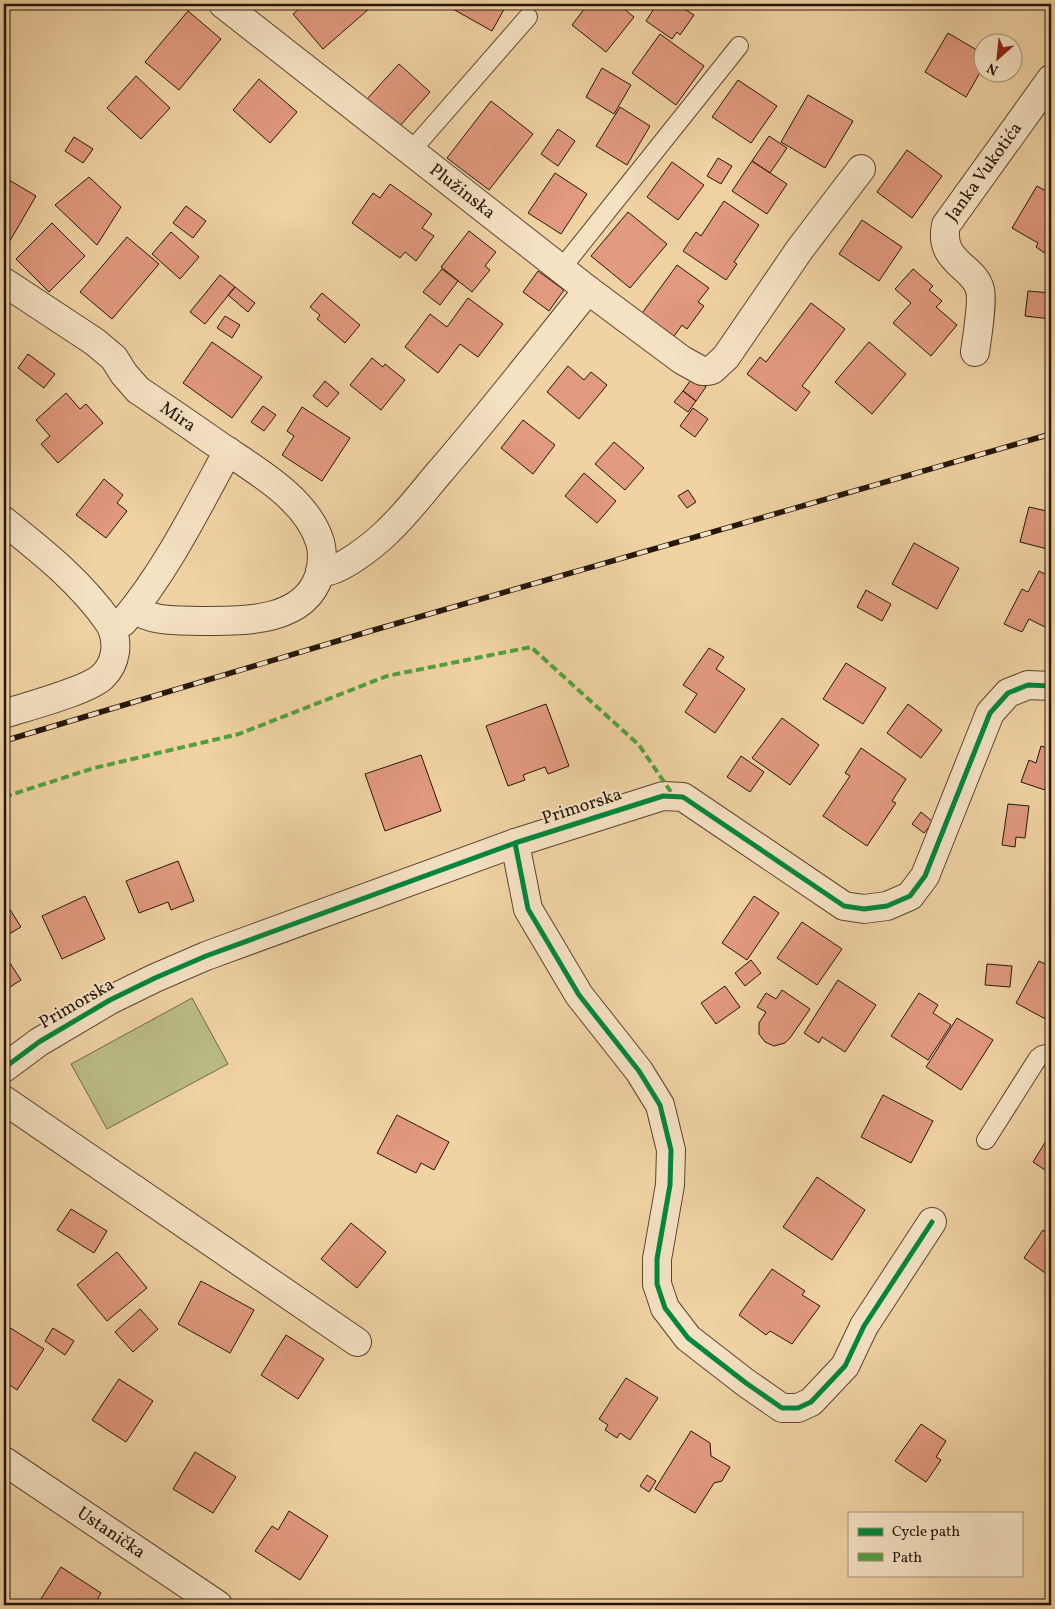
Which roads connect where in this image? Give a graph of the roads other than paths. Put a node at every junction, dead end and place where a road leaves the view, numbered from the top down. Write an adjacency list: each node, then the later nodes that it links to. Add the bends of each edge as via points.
1 (223, 4): 5 (street, Plužinska)
2 (528, 17): 5 (lane)
3 (738, 46): 7 (lane)
4 (1051, 79): 10 (street, Janka Vukotića, via 946,225 944,233 951,255 977,281 981,291)
5 (411, 151): 7 (street, Plužinska)
6 (861, 169): 9 (street, Plužinska, via 800,249 726,357 712,370 702,371 682,360)
7 (561, 269): 9 (street, Plužinska)
8 (4, 282): 11 (street, Mira, via 95,342 114,358 138,390)
9 (588, 290): 13 (street, via 476,430 388,532 350,561)
10 (975, 352)
11 (228, 451): 13 (street, Mira, via 269,479 296,503 320,542); 14 (street, via 184,530)
12 (4, 522): 15 (street, via 80,586)
13 (320, 572): 14 (street, via 312,592 302,603 274,616 227,621 176,621 144,616)
14 (134, 609): 15 (street, via 121,625)
15 (109, 624): 17 (street, via 116,645 114,659 100,679)
16 (1051, 686): 18 (street, Primorska, via 1028,685 1008,693 990,712 925,876 910,896 887,906 864,909 844,906 683,797 673,795)
17 (4, 714)
18 (515, 843): 20 (street, Primorska, via 206,956 155,978 70,1023); 23 (street, via 528,909 579,995 639,1071 660,1106 671,1150 670,1185 657,1259 657,1284 665,1308 688,1338 782,1408 798,1408 811,1402 844,1366 864,1326)
19 (1051, 1053): 22 (lane, via 1038,1058)
20 (4, 1068)
21 (4, 1100): 24 (street)
22 (986, 1140)
23 (932, 1222)
24 (357, 1342)
25 (4, 1461): 26 (street, Ustanička)
26 (218, 1605)

